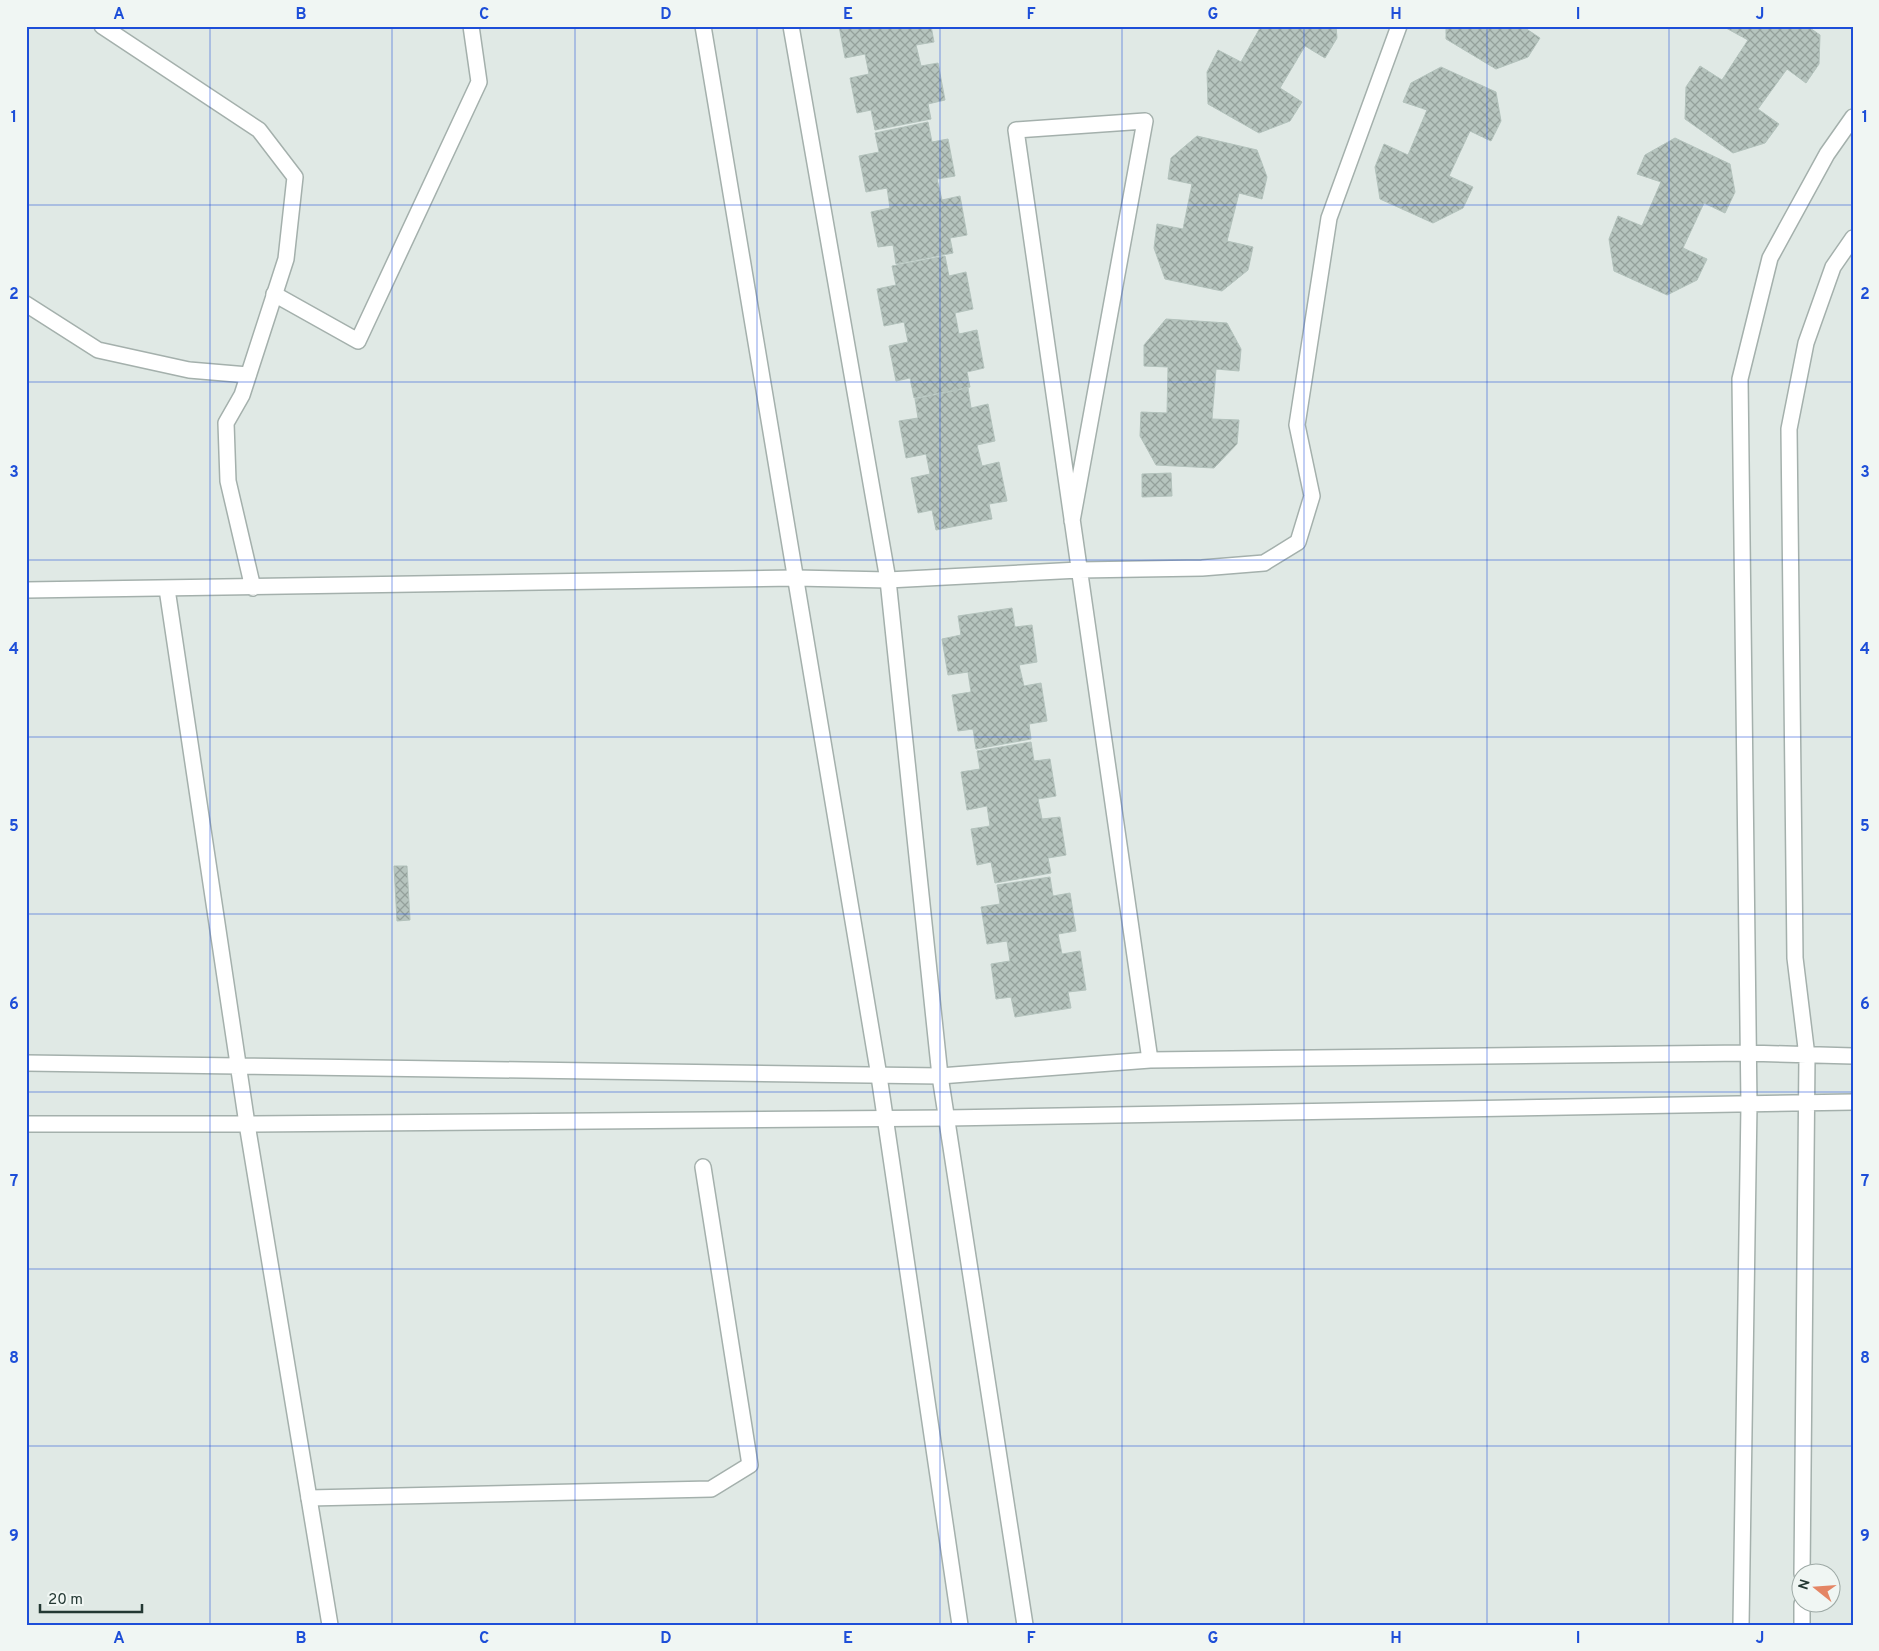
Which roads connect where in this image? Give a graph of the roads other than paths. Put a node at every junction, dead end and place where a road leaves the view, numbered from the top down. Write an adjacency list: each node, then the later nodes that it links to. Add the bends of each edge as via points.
1 (102, 26): 8 (street, via 259,130 296,177 286,259)
2 (471, 26): 8 (street, via 479,82 358,340)
3 (703, 26): 13 (street)
4 (792, 26): 14 (street)
5 (1399, 26): 12 (street, via 1329,218 1297,425 1312,496 1298,542 1264,563 1202,568)
6 (1853, 117): 18 (street, via 1827,154 1770,258 1740,379)
7 (1853, 238): 19 (street, via 1833,267 1806,343 1789,429 1795,958)
8 (274, 294): 10 (street)
9 (26, 304): 10 (street, via 98,350 189,370)
10 (248, 375): 15 (street, via 242,395 226,423 228,481)
11 (1072, 521): 11 (street, via 1079,482 1145,121 1016,130); 12 (street)
12 (1079, 570): 14 (street); 21 (street)
13 (796, 578): 14 (street); 15 (street); 24 (street)
14 (888, 580): 25 (street)
15 (253, 588): 16 (street)
16 (167, 589): 17 (street); 23 (street)
17 (26, 590)
18 (1748, 1053): 19 (street); 21 (street); 28 (street)
19 (1807, 1056): 20 (street); 26 (street)
20 (1853, 1056)
21 (1150, 1060): 25 (street)
22 (26, 1063): 23 (street)
23 (238, 1066): 24 (street); 32 (street)
24 (879, 1076): 25 (street); 30 (street)
25 (940, 1076): 29 (street)
26 (1807, 1102): 27 (street); 28 (street); 35 (street)
27 (1853, 1102)
28 (1749, 1105): 29 (street); 39 (street)
29 (947, 1118): 30 (street); 38 (street)
30 (885, 1119): 32 (street); 37 (street)
31 (26, 1124): 32 (street)
32 (247, 1124): 34 (street)
33 (704, 1167): 34 (street, via 750,1465 711,1489)
34 (309, 1498): 36 (street)
35 (1802, 1564)
36 (330, 1625)
37 (960, 1625)
38 (1025, 1625)
39 (1741, 1625)

